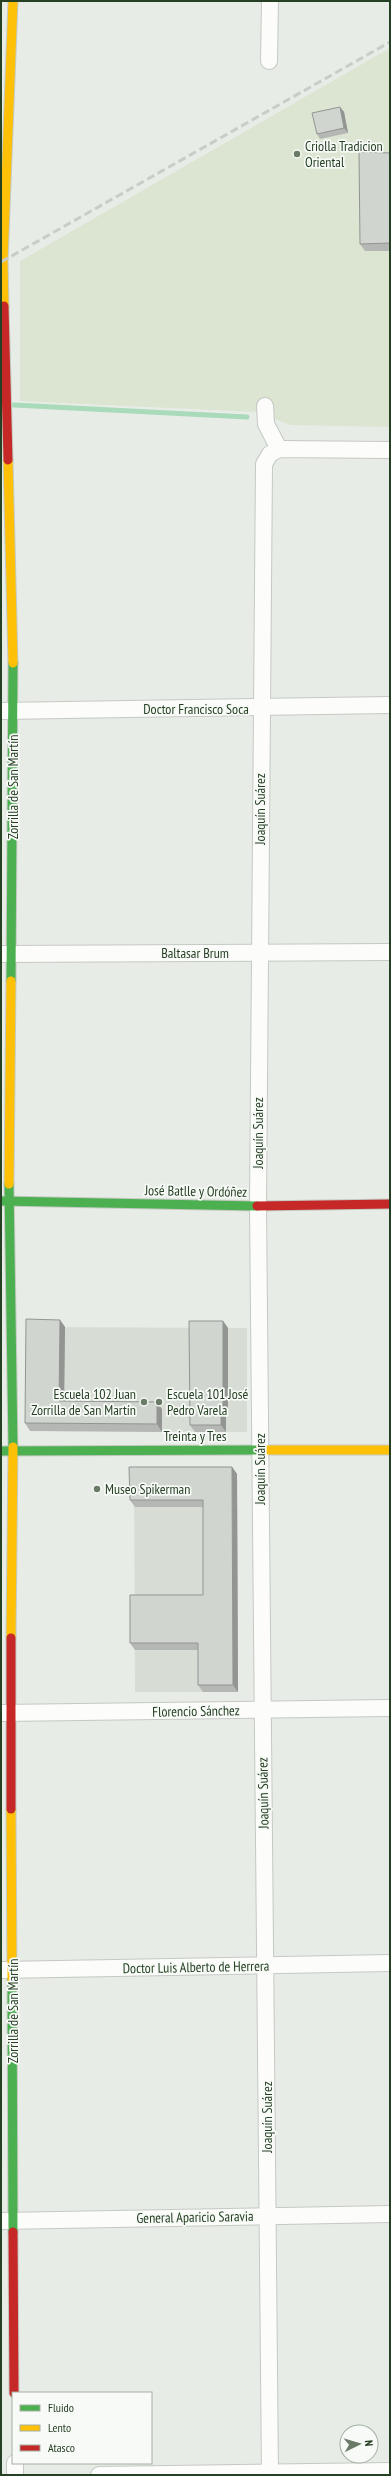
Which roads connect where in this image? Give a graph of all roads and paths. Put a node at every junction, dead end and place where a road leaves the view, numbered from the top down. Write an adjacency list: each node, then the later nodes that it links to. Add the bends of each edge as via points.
1 (13, 1): 9 (street, Zorrilla de San Martín, via 3,261)
2 (270, 1): 3 (street)
3 (269, 61)
4 (265, 406): 5 (street, via 266,424)
5 (278, 449): 6 (street); 8 (street, Joaquín Suárez, via 270,454 264,464)
6 (390, 450)
7 (390, 705): 8 (street, Doctor Francisco Soca)
8 (261, 708): 9 (street, Doctor Francisco Soca); 10 (street, Joaquín Suárez)
9 (7, 711): 12 (street, Zorrilla de San Martín)
10 (259, 952): 11 (street, Baltasar Brum); 12 (street, Baltasar Brum); 15 (street, Joaquín Suárez)
11 (390, 952)
12 (6, 954): 13 (street, Zorrilla de San Martín)
13 (5, 1201): 15 (street, José Batlle y Ordóñez); 19 (street, Zorrilla de San Martín)
14 (390, 1204): 15 (street, José Batlle y Ordóñez)
15 (258, 1206): 16 (street, Joaquín Suárez)
16 (260, 1449): 17 (street, Treinta y Tres); 19 (street, Treinta y Tres); 21 (street, Joaquín Suárez)
17 (390, 1450)
18 (1, 1451): 19 (street, Treinta y Tres)
19 (13, 1451): 22 (street, Zorrilla de San Martín)
20 (390, 1708): 21 (street, Florencio Sánchez)
21 (262, 1710): 22 (street, Florencio Sánchez); 24 (street, Joaquín Suárez)
22 (5, 1713): 25 (street, Zorrilla de San Martín)
23 (390, 1963): 24 (street, Doctor Luis Alberto de Herrera)
24 (267, 1967): 25 (street, Doctor Luis Alberto de Herrera); 27 (street, Joaquín Suárez)
25 (7, 1970): 28 (street, Zorrilla de San Martín)
26 (390, 2214): 27 (street, General Aparicio Saravia)
27 (267, 2216): 28 (street, General Aparicio Saravia); 32 (street, Joaquín Suárez)
28 (7, 2221): 29 (street, Zorrilla de San Martín)
29 (14, 2392)
30 (15, 2464): 33 (street)
31 (390, 2471): 32 (street)
32 (270, 2473): 34 (street)
33 (15, 2475)
34 (99, 2475)

